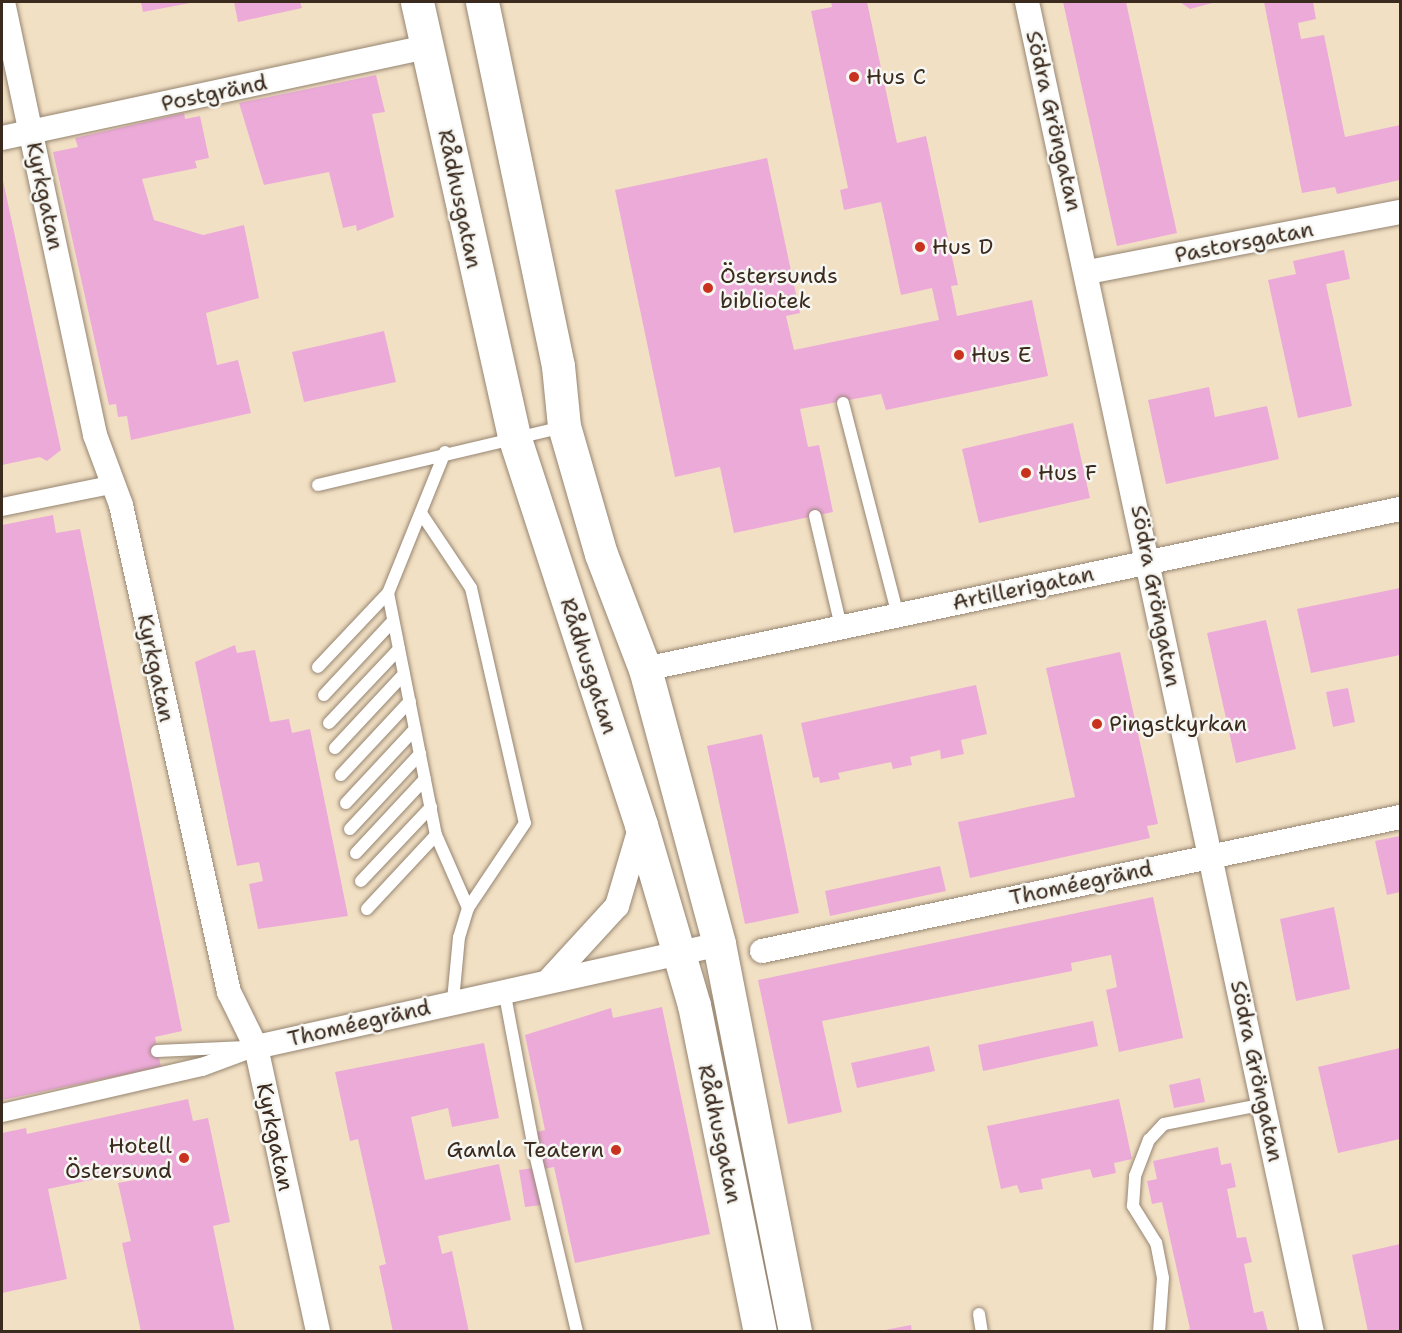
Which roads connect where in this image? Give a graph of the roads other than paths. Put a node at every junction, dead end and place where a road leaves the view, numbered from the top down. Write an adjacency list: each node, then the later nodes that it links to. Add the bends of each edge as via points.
1 (3, 2): 6 (street, Kyrkgatan)
2 (417, 2): 5 (main road, Rådhusgatan)
3 (482, 2): 11 (main road, Rådhusgatan, via 558,366)
4 (1027, 2): 9 (street, Södra Gröngatan)
5 (426, 48): 6 (street, Postgränd); 12 (main road, Rådhusgatan)
6 (32, 131): 7 (street, Postgränd); 14 (street, Kyrkgatan)
7 (2, 138)
8 (1401, 212): 9 (street, Pastorsgatan)
9 (1088, 272): 20 (street, Södra Gröngatan)
10 (843, 403): 22 (lane)
11 (564, 426): 12 (lane); 27 (main road, Rådhusgatan, via 601,554)
12 (514, 435): 13 (lane); 40 (main road, Rådhusgatan)
13 (445, 452): 15 (lane); 18 (lane)
14 (110, 485): 16 (street); 54 (street, Kyrkgatan, via 122,506 229,992)
15 (318, 485)
16 (2, 507)
17 (1401, 508): 20 (street, Artillerigatan)
18 (421, 513): 21 (lane); 46 (lane, via 471,588 525,823)
19 (815, 516): 24 (lane)
20 (1149, 560): 22 (street, Artillerigatan); 44 (street, Södra Gröngatan)
21 (388, 593): 23 (lane); 26 (lane)
22 (898, 615): 24 (street, Artillerigatan)
23 (393, 621): 25 (lane); 29 (lane)
24 (841, 627): 27 (street, Artillerigatan)
25 (399, 649): 28 (lane); 31 (lane)
26 (318, 667)
27 (645, 669): 48 (main road, Rådhusgatan)
28 (404, 674): 30 (lane); 33 (lane)
29 (324, 695)
30 (410, 701): 32 (lane); 35 (lane)
31 (329, 723)
32 (415, 729): 34 (lane); 37 (lane)
33 (335, 748)
34 (420, 754): 36 (lane); 41 (lane)
35 (341, 775)
36 (425, 779): 38 (lane); 43 (lane)
37 (346, 803)
38 (431, 807): 42 (lane); 45 (lane)
39 (1401, 817): 44 (street, Thoméegränd)
40 (641, 825): 50 (main road, Rådhusgatan); 51 (street, via 617,906)
41 (350, 829)
42 (436, 835): 46 (lane); 47 (lane)
43 (356, 853)
44 (1210, 856): 49 (street, Thoméegränd); 56 (street, Södra Gröngatan)
45 (361, 881)
46 (468, 908): 53 (lane, via 459,937)
47 (367, 909)
48 (719, 944): 50 (street, Thoméegränd); 62 (main road, Rådhusgatan)
49 (762, 951)
50 (676, 954): 51 (street, Thoméegränd); 61 (main road, Rådhusgatan, via 694,1005)
51 (550, 979): 52 (street, Thoméegränd)
52 (504, 990): 53 (street, Thoméegränd); 60 (lane, via 534,1154)
53 (453, 1001): 54 (street, Thoméegränd)
54 (256, 1047): 55 (lane); 57 (street, Thoméegränd, via 202,1067); 59 (street, Kyrkgatan)
55 (158, 1051)
56 (1264, 1104): 64 (lane, via 1164,1124 1149,1140 1136,1176 1133,1206 1158,1255 1163,1278); 65 (street, Södra Gröngatan)
57 (2, 1113)
58 (979, 1314): 63 (lane)
59 (318, 1332)
60 (577, 1332)
61 (760, 1332)
62 (795, 1332)
63 (982, 1332)
64 (1159, 1332)
65 (1312, 1332)

